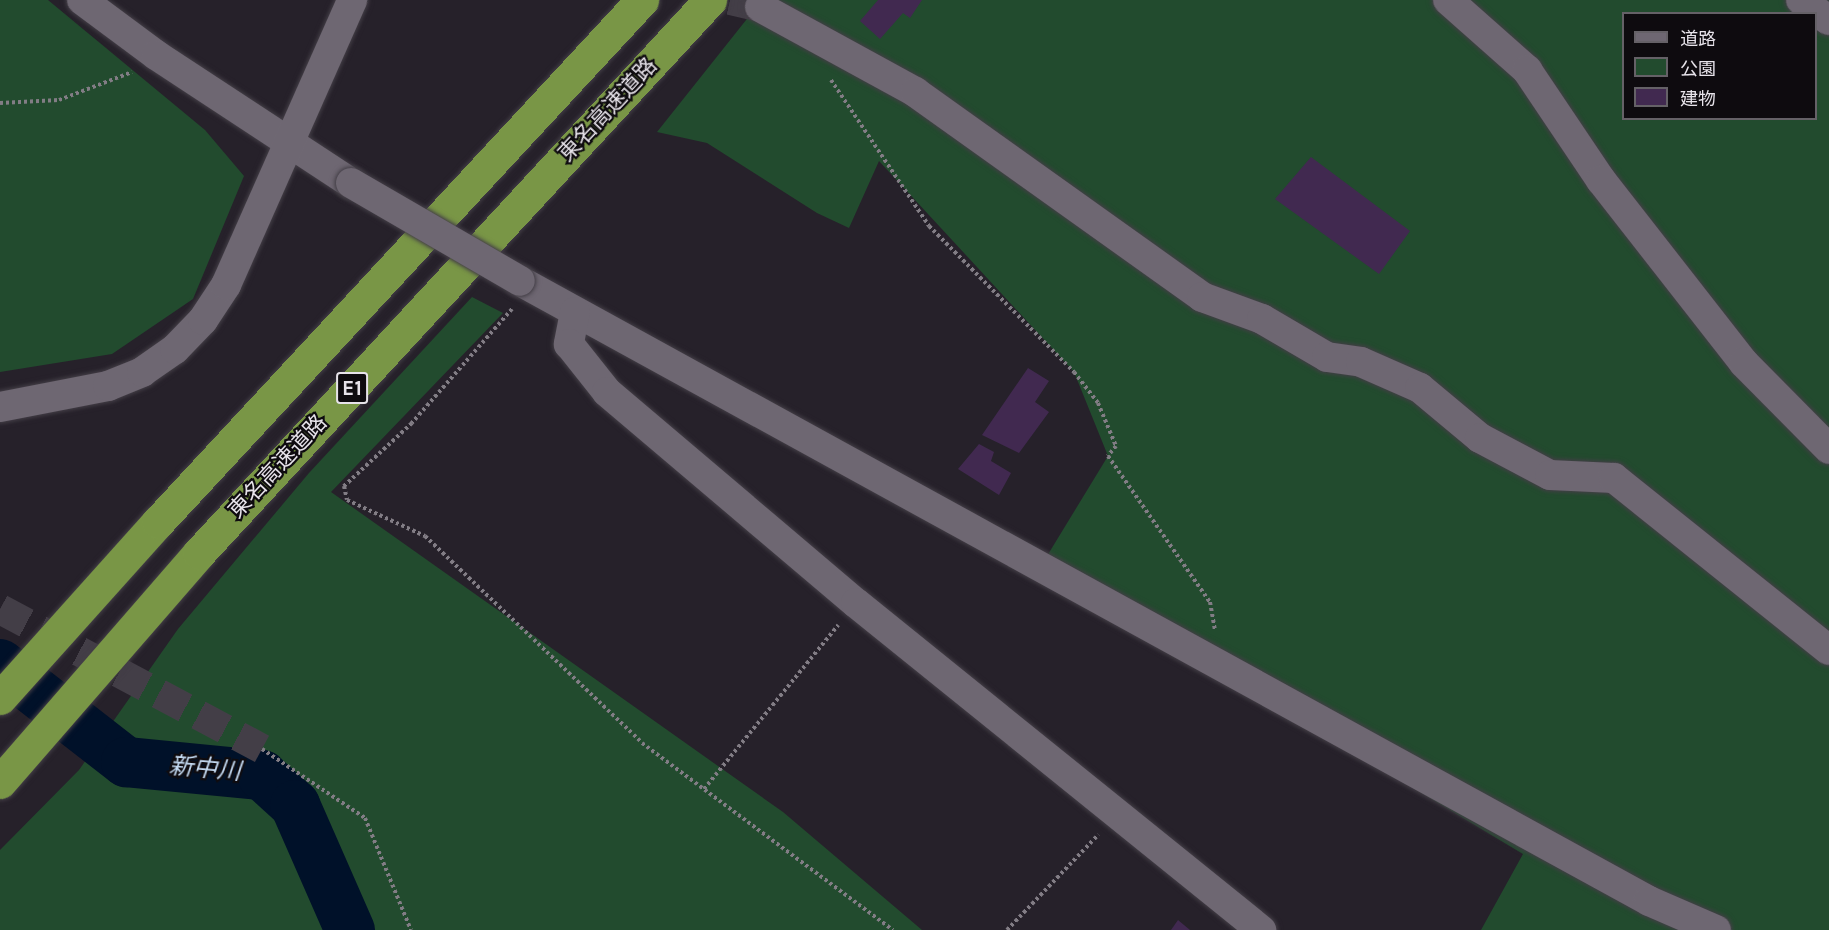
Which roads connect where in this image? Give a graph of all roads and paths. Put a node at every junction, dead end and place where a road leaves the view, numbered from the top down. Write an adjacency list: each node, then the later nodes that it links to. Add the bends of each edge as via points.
1 (82, 0): 9 (street)
2 (642, 0): 20 (highway, E1)
3 (710, 0): 22 (highway, 東名高速道路 / E1, via 199,553)
4 (1448, 0): 16 (street, via 1527,70 1600,180 1744,363)
5 (1801, 0): 8 (street)
6 (346, 4): 12 (street)
7 (760, 7): 18 (street, via 915,92 1202,297 1262,320 1327,357 1361,362 1420,388 1480,438 1550,475 1614,478)
8 (1829, 20)
9 (156, 55): 11 (path, via 130,73 59,100); 12 (street)
10 (825, 72): 19 (path, via 928,226 1074,372 1098,403 1116,446 1108,456 1210,602 1215,626)
11 (0, 103)
12 (286, 141): 13 (street, bridge); 15 (street, via 226,285 203,320 175,349 142,372 108,386)
13 (525, 285): 14 (street); 23 (path, via 412,423 345,486 347,500 425,536 642,743)
14 (576, 312): 17 (street, via 569,344 607,392); 19 (street)
15 (0, 407)
16 (1824, 434)
17 (856, 603): 23 (path); 24 (street)
18 (1829, 650)
19 (1214, 662): 29 (street, via 1649,901)
20 (0, 698)
21 (262, 749): 25 (path, via 365,818)
22 (0, 782)
23 (704, 789): 26 (path)
24 (1118, 814): 27 (path); 28 (street)
25 (411, 930)
26 (892, 930)
27 (1007, 930)
28 (1261, 930)
29 (1716, 930)

